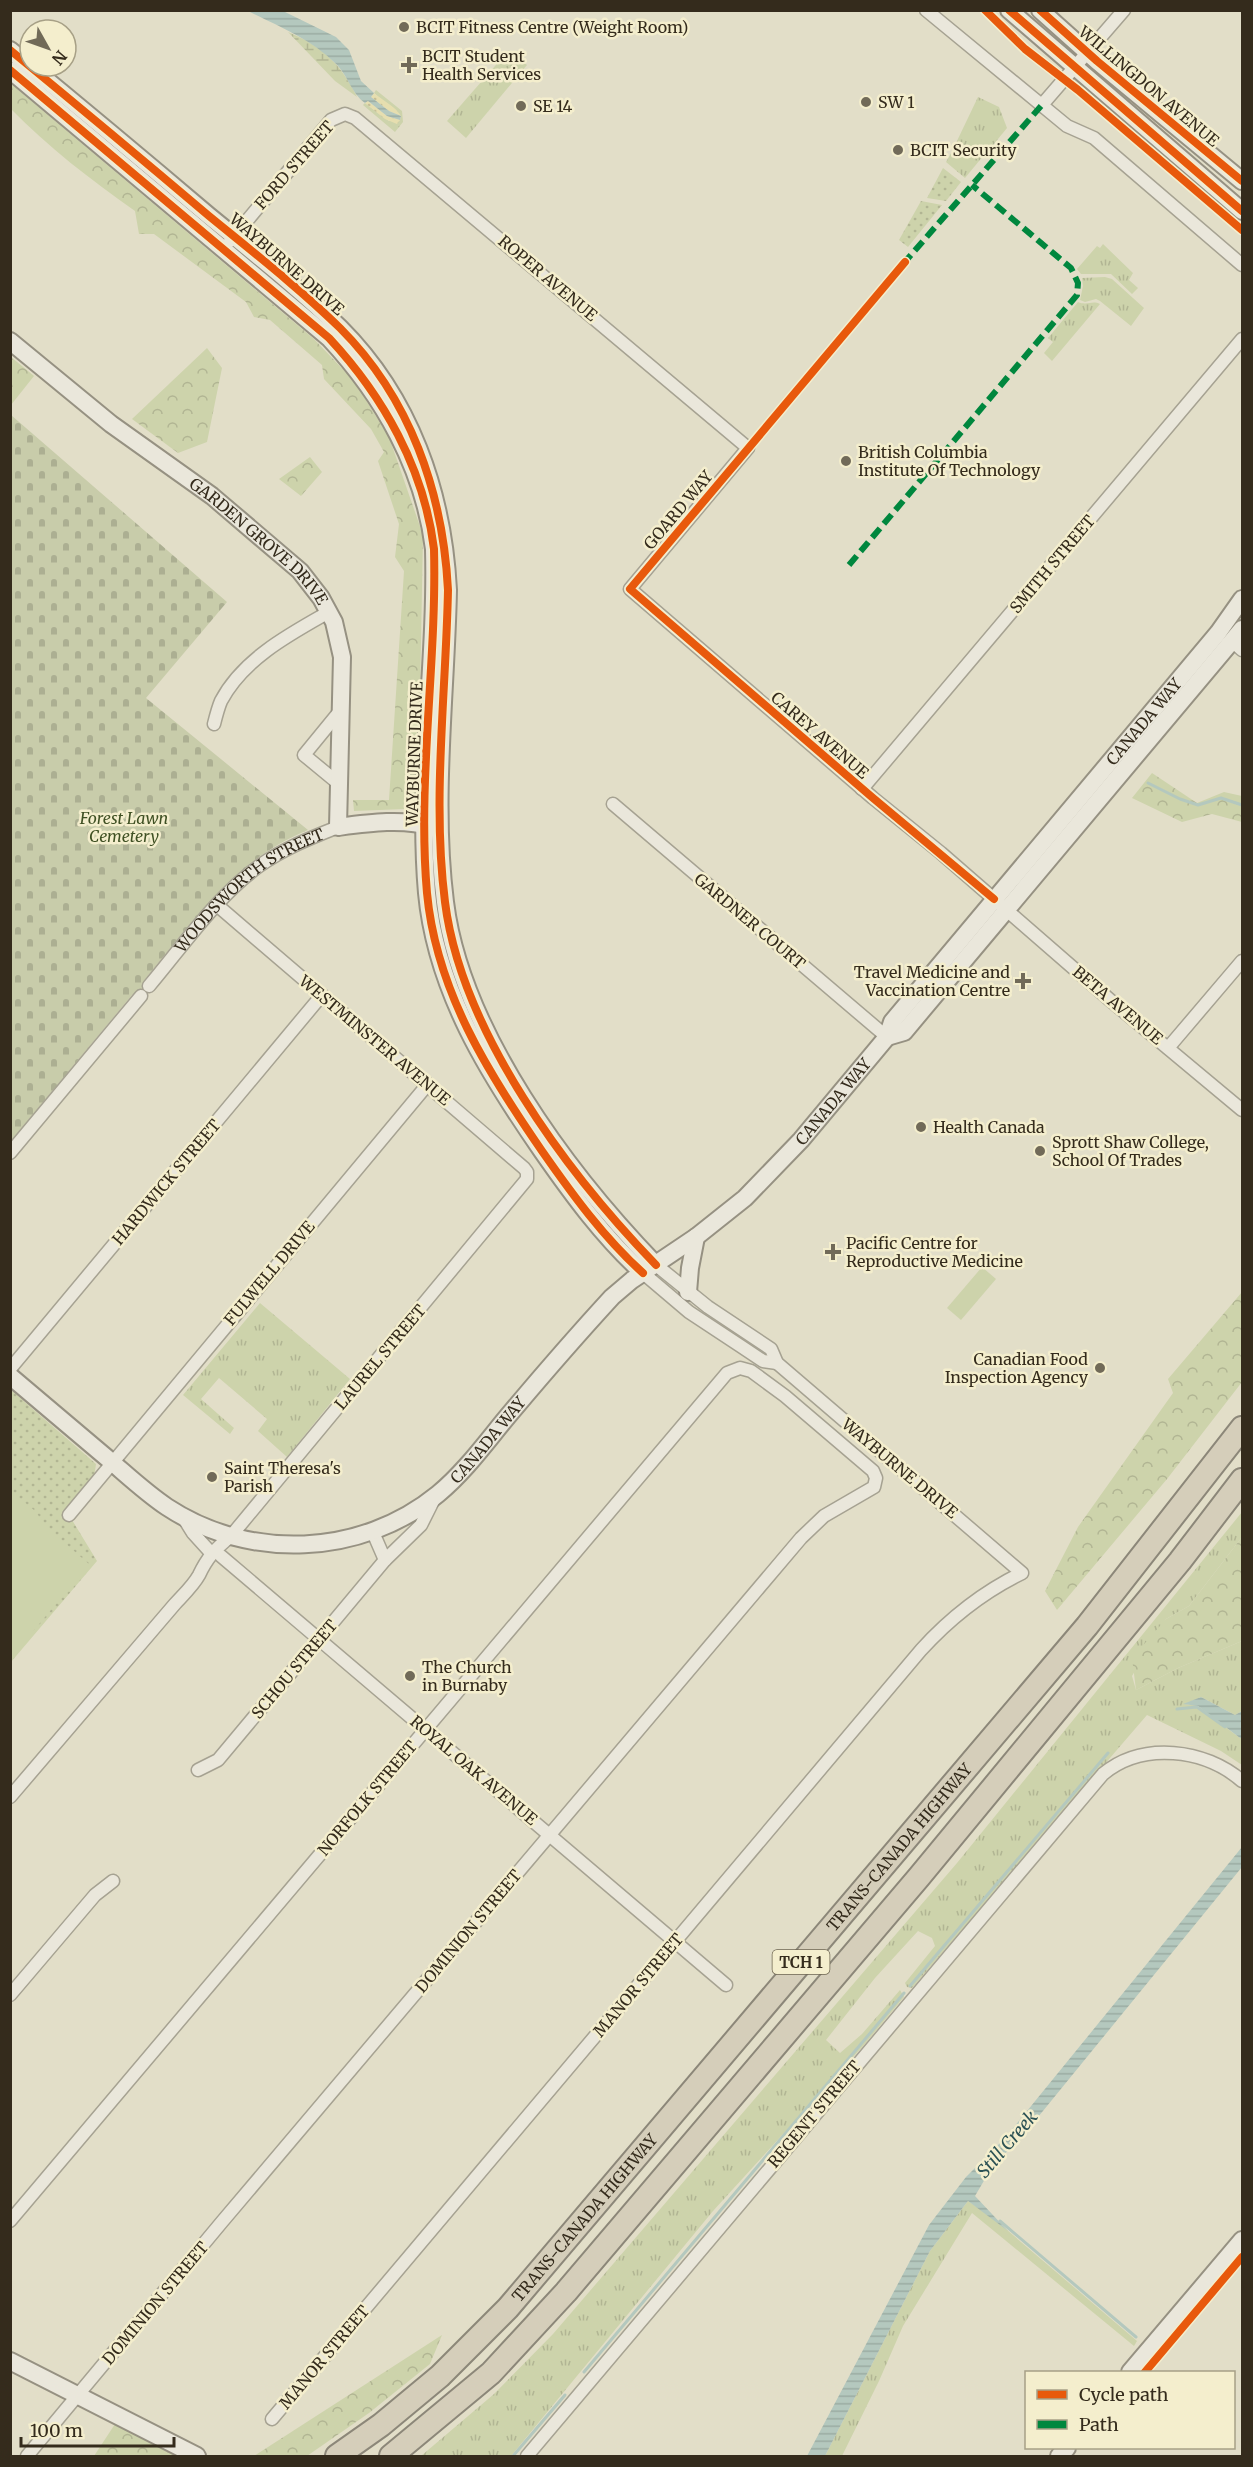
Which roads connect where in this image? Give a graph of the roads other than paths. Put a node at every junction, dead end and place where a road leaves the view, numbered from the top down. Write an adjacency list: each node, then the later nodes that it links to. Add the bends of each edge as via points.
1 (926, 10): 9 (street)
2 (1009, 10): 7 (street, WILLINGDON AVENUE)
3 (1040, 10): 6 (street, WILLINGDON AVENUE)
4 (1124, 10): 6 (street)
5 (10, 50): 13 (street, WAYBURNE DRIVE)
6 (1088, 52): 7 (street); 11 (street, WILLINGDON AVENUE)
7 (1075, 67): 9 (street); 12 (street, WILLINGDON AVENUE)
8 (10, 70): 13 (street, WAYBURNE DRIVE)
9 (1041, 105): 14 (street, via 1067,126 1094,138)
10 (345, 114): 13 (street, FORD STREET, via 331,120); 17 (street, ROPER AVENUE, via 366,125)
11 (1242, 181)
12 (1242, 211)
13 (229, 242): 27 (street, WAYBURNE DRIVE, via 335,324 358,348 385,383 409,426 432,484 444,537 441,567 447,646)
14 (1242, 265)
15 (1242, 339): 25 (street, SMITH STREET)
16 (10, 341): 20 (street, GARDEN GROVE DRIVE, via 111,424 212,496 300,572)
17 (748, 448): 18 (street, GOARD WAY)
18 (630, 589): 25 (street, CAREY AVENUE)
19 (1242, 599): 29 (street, CANADA WAY)
20 (329, 612): 22 (street, GARDEN GROVE DRIVE, via 340,645); 23 (street, via 278,642 249,667 221,702)
21 (1239, 640): 29 (street, CANADA WAY)
22 (340, 711): 24 (street, GARDEN GROVE DRIVE); 24 (street, via 304,755)
23 (214, 724)
24 (338, 783): 28 (street, GARDEN GROVE DRIVE)
25 (862, 789): 29 (street, CAREY AVENUE)
26 (613, 804): 33 (street, GARDNER COURT)
27 (431, 826): 28 (street, WOODSWORTH STREET, via 372,823); 40 (street, WAYBURNE DRIVE, via 463,1003 546,1130)
28 (338, 827): 30 (street, WOODSWORTH STREET, via 270,859 244,878)
29 (1000, 905): 33 (street, CANADA WAY, via 904,1032); 34 (street, BETA AVENUE)
30 (218, 906): 32 (street, WESTMINSTER AVENUE); 37 (street, WOODSWORTH STREET)
31 (1242, 962): 34 (street)
32 (322, 995): 35 (street, WESTMINSTER AVENUE); 43 (street, HARDWICK STREET)
33 (887, 1037): 39 (street, CANADA WAY, via 773,1171)
34 (1168, 1048): 36 (street, BETA AVENUE)
35 (428, 1084): 38 (street, WESTMINSTER AVENUE, via 524,1168); 47 (street, FULWELL DRIVE)
36 (1242, 1110)
37 (10, 1153)
38 (528, 1177): 53 (street, LAUREL STREET)
39 (696, 1237): 40 (street, CANADA WAY); 41 (street)
40 (650, 1269): 41 (street, WAYBURNE DRIVE); 42 (street, WAYBURNE DRIVE, via 689,1312 763,1361); 49 (street, CANADA WAY, via 612,1297 470,1462)
41 (688, 1292): 42 (street, WAYBURNE DRIVE, via 771,1349)
42 (777, 1363): 56 (street, WAYBURNE DRIVE)
43 (10, 1369)
44 (10, 1376): 47 (street, CANADA WAY)
45 (724, 1376): 58 (street, NORFOLK STREET); 62 (street, DOMINION STREET, via 744,1368 768,1383 873,1472 874,1487 828,1513 811,1528)
46 (1242, 1428): 75 (highway, TRANS-CANADA HIGHWAY / TCH 1, via 1087,1626 508,2308 440,2376)
47 (112, 1463): 50 (street, FULWELL DRIVE); 51 (street, CANADA WAY)
48 (1242, 1480): 76 (highway, TRANS-CANADA HIGHWAY / TCH 1, via 1173,1570 920,1877 566,2292 491,2373)
49 (436, 1495): 52 (street, CANADA WAY); 55 (street, SCHOU STREET, via 421,1526)
50 (69, 1515)
51 (182, 1516): 53 (street, CANADA WAY); 54 (street, ROYAL OAK AVENUE)
52 (372, 1530): 53 (street, CANADA WAY, via 332,1542 296,1546); 55 (street)
53 (231, 1536): 54 (street, LAUREL STREET)
54 (216, 1555): 57 (street, ROYAL OAK AVENUE); 61 (street, LAUREL STREET, via 207,1572 199,1575)
55 (385, 1560): 57 (street, SCHOU STREET)
56 (1022, 1573): 64 (street, MANOR STREET, via 980,1597 931,1639)
57 (320, 1639): 58 (street, ROYAL OAK AVENUE); 59 (street, SCHOU STREET, via 218,1760)
58 (426, 1729): 62 (street, ROYAL OAK AVENUE); 67 (street, NORFOLK STREET)
59 (198, 1770)
60 (1242, 1781): 77 (street, REGENT STREET, via 1207,1759 1173,1753 1114,1764 1103,1774)
61 (10, 1797)
62 (550, 1835): 64 (street, ROYAL OAK AVENUE); 71 (street, DOMINION STREET)
63 (113, 1881): 66 (street, via 95,1895)
64 (676, 1941): 65 (street, ROYAL OAK AVENUE); 72 (street, MANOR STREET)
65 (726, 1985)
66 (10, 1995)
67 (10, 2221)
68 (1242, 2240): 70 (street)
69 (10, 2361): 71 (street)
70 (1132, 2371)
71 (78, 2394): 73 (street, DOMINION STREET); 74 (street)
72 (272, 2419)
73 (27, 2457)
74 (197, 2457)
75 (337, 2457)
76 (391, 2457)
77 (527, 2457)

